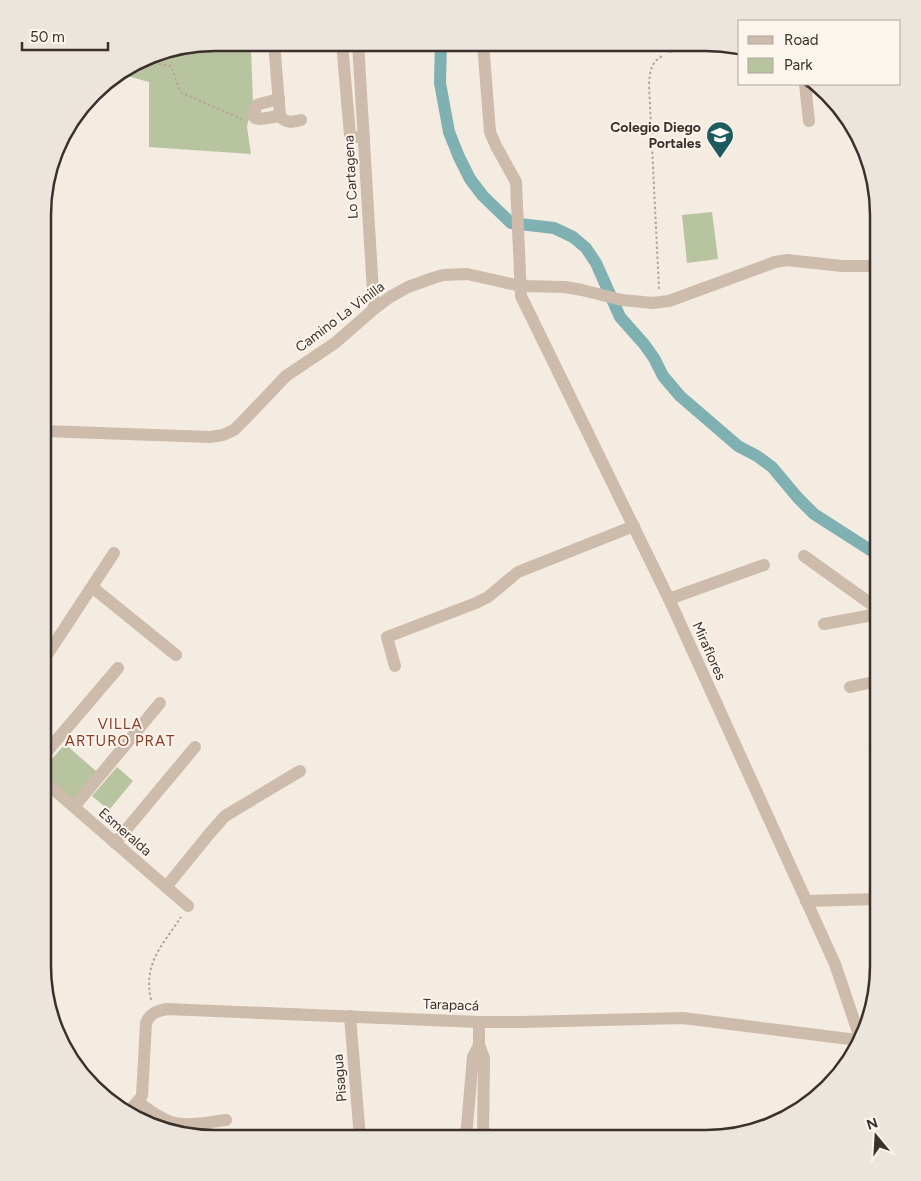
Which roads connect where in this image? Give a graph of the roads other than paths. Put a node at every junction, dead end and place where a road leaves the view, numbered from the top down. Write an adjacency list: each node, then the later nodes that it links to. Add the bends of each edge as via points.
1 (483, 51): 12 (street, Miraflores, via 490,132 516,182)
2 (275, 52): 6 (street)
3 (343, 52): 10 (street, via 350,135)
4 (359, 52): 10 (street, Lo Cartagena)
5 (805, 85): 9 (street)
6 (279, 99): 7 (street); 7 (street, via 257,105 253,115 257,119)
7 (280, 116): 8 (street, via 288,122)
8 (301, 120)
9 (809, 121)
10 (364, 136): 13 (street, Lo Cartagena)
11 (870, 266): 12 (street, Camino La Vinilla, via 787,260 775,262 660,302 620,300 565,287)
12 (521, 286): 13 (street, Camino La Vinilla, via 488,277 444,275 408,286); 15 (street, Miraflores, via 522,296)
13 (374, 309): 14 (street, Camino La Vinilla, via 335,343 286,376 239,425 223,435)
14 (51, 431)
15 (634, 526): 20 (street, Miraflores); 26 (street, via 518,572 476,603 386,636)
16 (114, 553): 19 (street)
17 (804, 556): 21 (street)
18 (764, 565): 20 (street)
19 (92, 587): 24 (street); 25 (street)
20 (669, 599): 39 (street, Miraflores)
21 (869, 603)
22 (869, 616): 23 (street)
23 (824, 624)
24 (51, 649)
25 (176, 655)
26 (395, 666)
27 (118, 668): 31 (street)
28 (869, 683): 29 (street)
29 (850, 687)
30 (160, 703): 35 (street)
31 (51, 747)
32 (195, 747): 36 (street)
33 (300, 771): 37 (street, via 225,816)
34 (51, 787): 35 (street, Esmeralda)
35 (74, 807): 36 (street, Esmeralda)
36 (116, 843): 37 (street, Esmeralda)
37 (166, 887): 40 (street, Esmeralda)
38 (869, 899): 39 (street)
39 (806, 900): 43 (street, Miraflores, via 835,964)
40 (188, 906)
41 (350, 1016): 42 (street, Tarapacá); 46 (street, Tarapacá, via 167,1009 156,1012 148,1017 146,1023 142,1096); 49 (street, Pisagua)
42 (479, 1022): 44 (street, Tarapacá, via 683,1018); 45 (street)
43 (857, 1029)
44 (852, 1039)
45 (479, 1045): 50 (street, via 473,1057); 51 (street, via 484,1058)
46 (138, 1102): 47 (street); 48 (street, via 171,1122)
47 (132, 1108)
48 (226, 1120)
49 (359, 1129)
50 (467, 1129)
51 (483, 1129)

